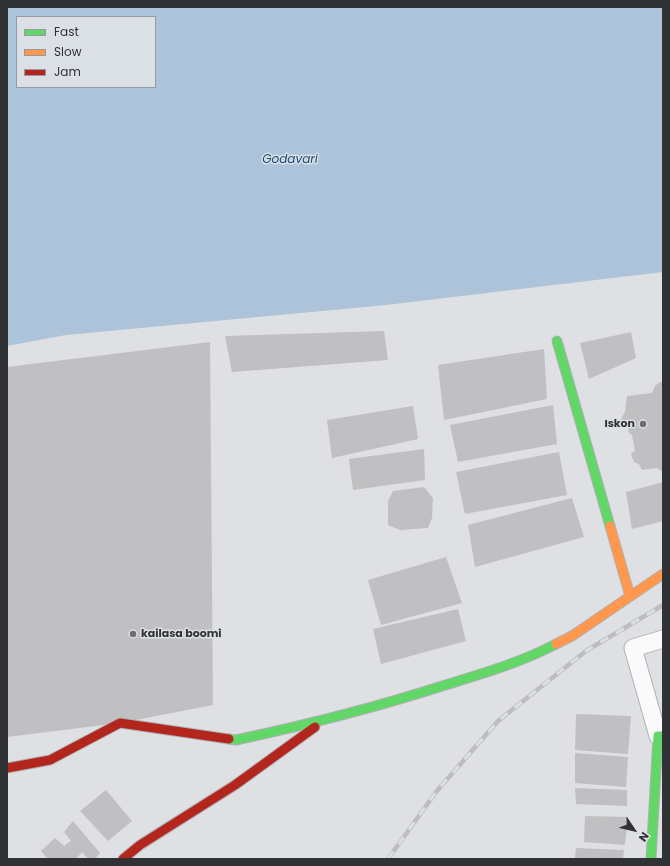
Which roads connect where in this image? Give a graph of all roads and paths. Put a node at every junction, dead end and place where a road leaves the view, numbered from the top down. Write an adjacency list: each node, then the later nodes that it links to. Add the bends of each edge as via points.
1 (557, 340): 3 (main road)
2 (663, 574): 3 (main road)
3 (630, 596): 5 (main road, via 572,636 535,655 481,675)
4 (663, 639): 6 (street, via 634,648)
5 (323, 720): 7 (main road, via 236,740 120,723 50,760); 8 (main road, via 235,785 140,845)
6 (661, 736): 9 (main road)
7 (7, 768)
8 (123, 859)
9 (651, 859)

